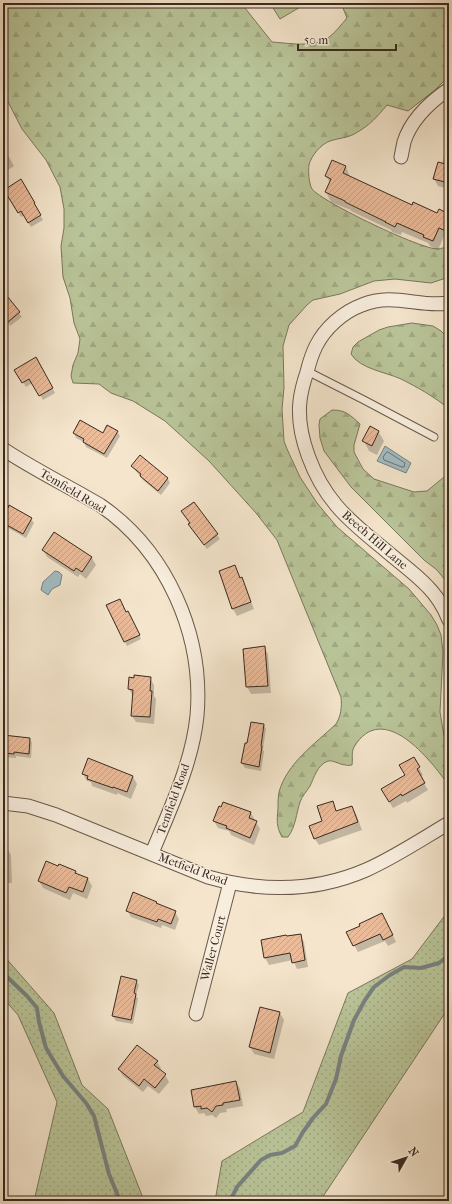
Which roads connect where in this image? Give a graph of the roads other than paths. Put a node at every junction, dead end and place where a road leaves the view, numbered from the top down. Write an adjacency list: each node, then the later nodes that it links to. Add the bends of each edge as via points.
1 (449, 89): 2 (street, via 427,107 410,129)
2 (401, 157)
3 (449, 303): 4 (street, Beech Hill Lane, via 440,305 379,300 362,305 328,328 316,346)
4 (307, 371): 5 (lane); 7 (street, Beech Hill Lane, via 300,401 300,424 305,448 318,478 335,504 356,526 429,587 444,607)
5 (434, 437)
6 (3, 449): 10 (street, Temfield Road, via 100,505 118,520 151,554 182,611 194,660 197,716 184,773)
7 (449, 620)
8 (3, 803): 10 (street, Metfield Road, via 28,806)
9 (449, 823): 11 (street, Metfield Road, via 384,861 332,882 315,886 275,888)
10 (152, 853): 11 (street, Metfield Road, via 208,877)
11 (230, 883): 12 (street, Waller Court)
12 (196, 1014)

